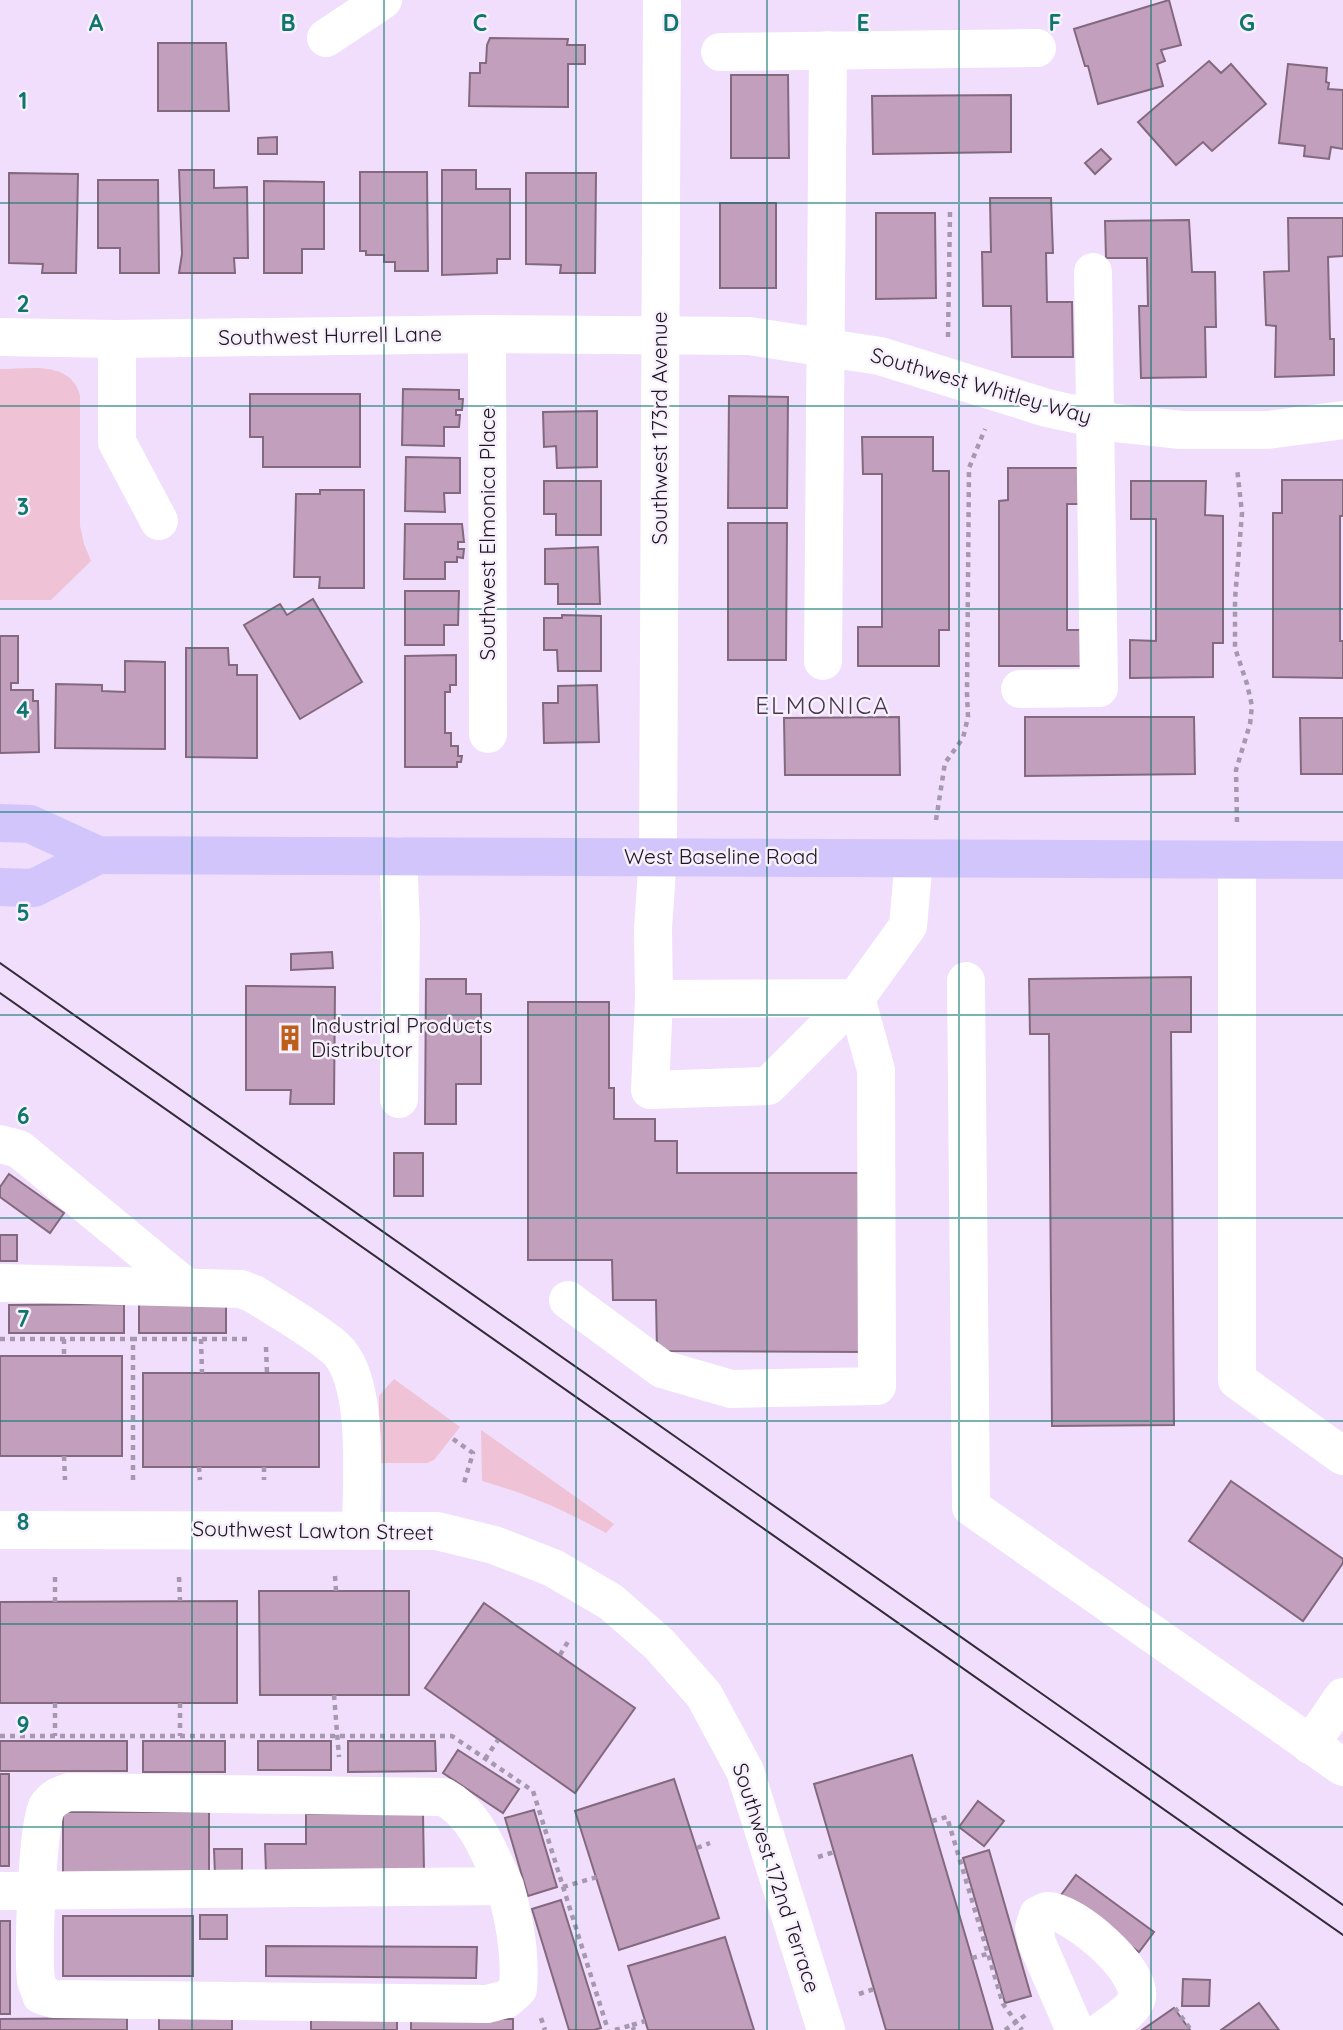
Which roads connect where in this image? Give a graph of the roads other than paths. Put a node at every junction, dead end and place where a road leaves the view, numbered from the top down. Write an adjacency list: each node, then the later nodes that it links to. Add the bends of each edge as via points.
1 (383, 0): 3 (street)
2 (662, 0): 9 (street, Southwest 173rd Avenue)
3 (326, 38)
4 (1037, 48): 5 (street)
5 (828, 50): 6 (street); 12 (street)
6 (720, 52)
7 (1093, 272): 13 (street)
8 (487, 334): 9 (street, Southwest Hurrell Lane); 11 (street, Southwest Hurrell Lane); 18 (street, Southwest Elmonica Place)
9 (660, 335): 12 (street, Southwest Whitley Way, via 749,336); 22 (street, Southwest 173rd Avenue)
10 (0, 337): 11 (street, Southwest Hurrell Lane)
11 (117, 339): 15 (street, via 117,442)
12 (824, 346): 13 (street, Southwest Whitley Way, via 880,356); 16 (street)
13 (1096, 419): 14 (street, Southwest Whitley Way, via 1181,430 1267,430); 17 (street, via 1100,688)
14 (1343, 420)
15 (159, 521)
16 (823, 661)
17 (1020, 689)
18 (488, 734)
19 (0, 823): 20 (main road, West Baseline Road, via 30,824)
20 (98, 855): 21 (main road, West Baseline Road); 26 (main road, West Baseline Road, via 34,888)
21 (398, 856): 22 (main road, West Baseline Road); 30 (street)
22 (658, 856): 23 (main road, West Baseline Road); 29 (street, Southwest 173rd Avenue)
23 (922, 859): 24 (main road, West Baseline Road); 28 (street, via 908,926)
24 (1237, 860): 25 (main road, West Baseline Road); 35 (street, via 1237,1380)
25 (1343, 860)
26 (0, 887)
27 (966, 981): 40 (street, via 971,1507)
28 (856, 998): 29 (street); 29 (street, Southwest 173rd Avenue, via 768,1086 650,1090); 34 (street, via 876,1070 877,1386 731,1389 662,1369)
29 (654, 999)
30 (399, 1099)
31 (0, 1144): 33 (street, via 19,1149)
32 (0, 1283): 33 (street)
33 (186, 1286): 37 (street, via 254,1294 336,1349 349,1365 360,1401)
34 (568, 1300)
35 (1343, 1456)
36 (0, 1530): 37 (street, Southwest Lawton Street)
37 (361, 1531): 38 (street, Southwest Lawton Street, via 438,1531 494,1545 553,1568)
38 (611, 1602): 46 (street, Southwest 172nd Terrace, via 659,1644 704,1695 745,1771)
39 (1343, 1697): 40 (street)
40 (1310, 1745): 41 (street)
41 (1343, 1768)
42 (505, 1886): 43 (street); 43 (street, via 477,1829 457,1804 444,1797 69,1792 57,1796 41,1822); 45 (street, via 520,1968 518,1989 507,1999)
43 (37, 1890): 44 (street); 45 (street, via 36,1981 41,1995)
44 (0, 1891)
45 (283, 2016)
46 (826, 2030)
47 (1075, 2030): 48 (street, via 1037,1943 1034,1928 1038,1915 1047,1911 1076,1922 1128,1968 1135,1982 1137,1997 1130,2009)
48 (1103, 2030)

